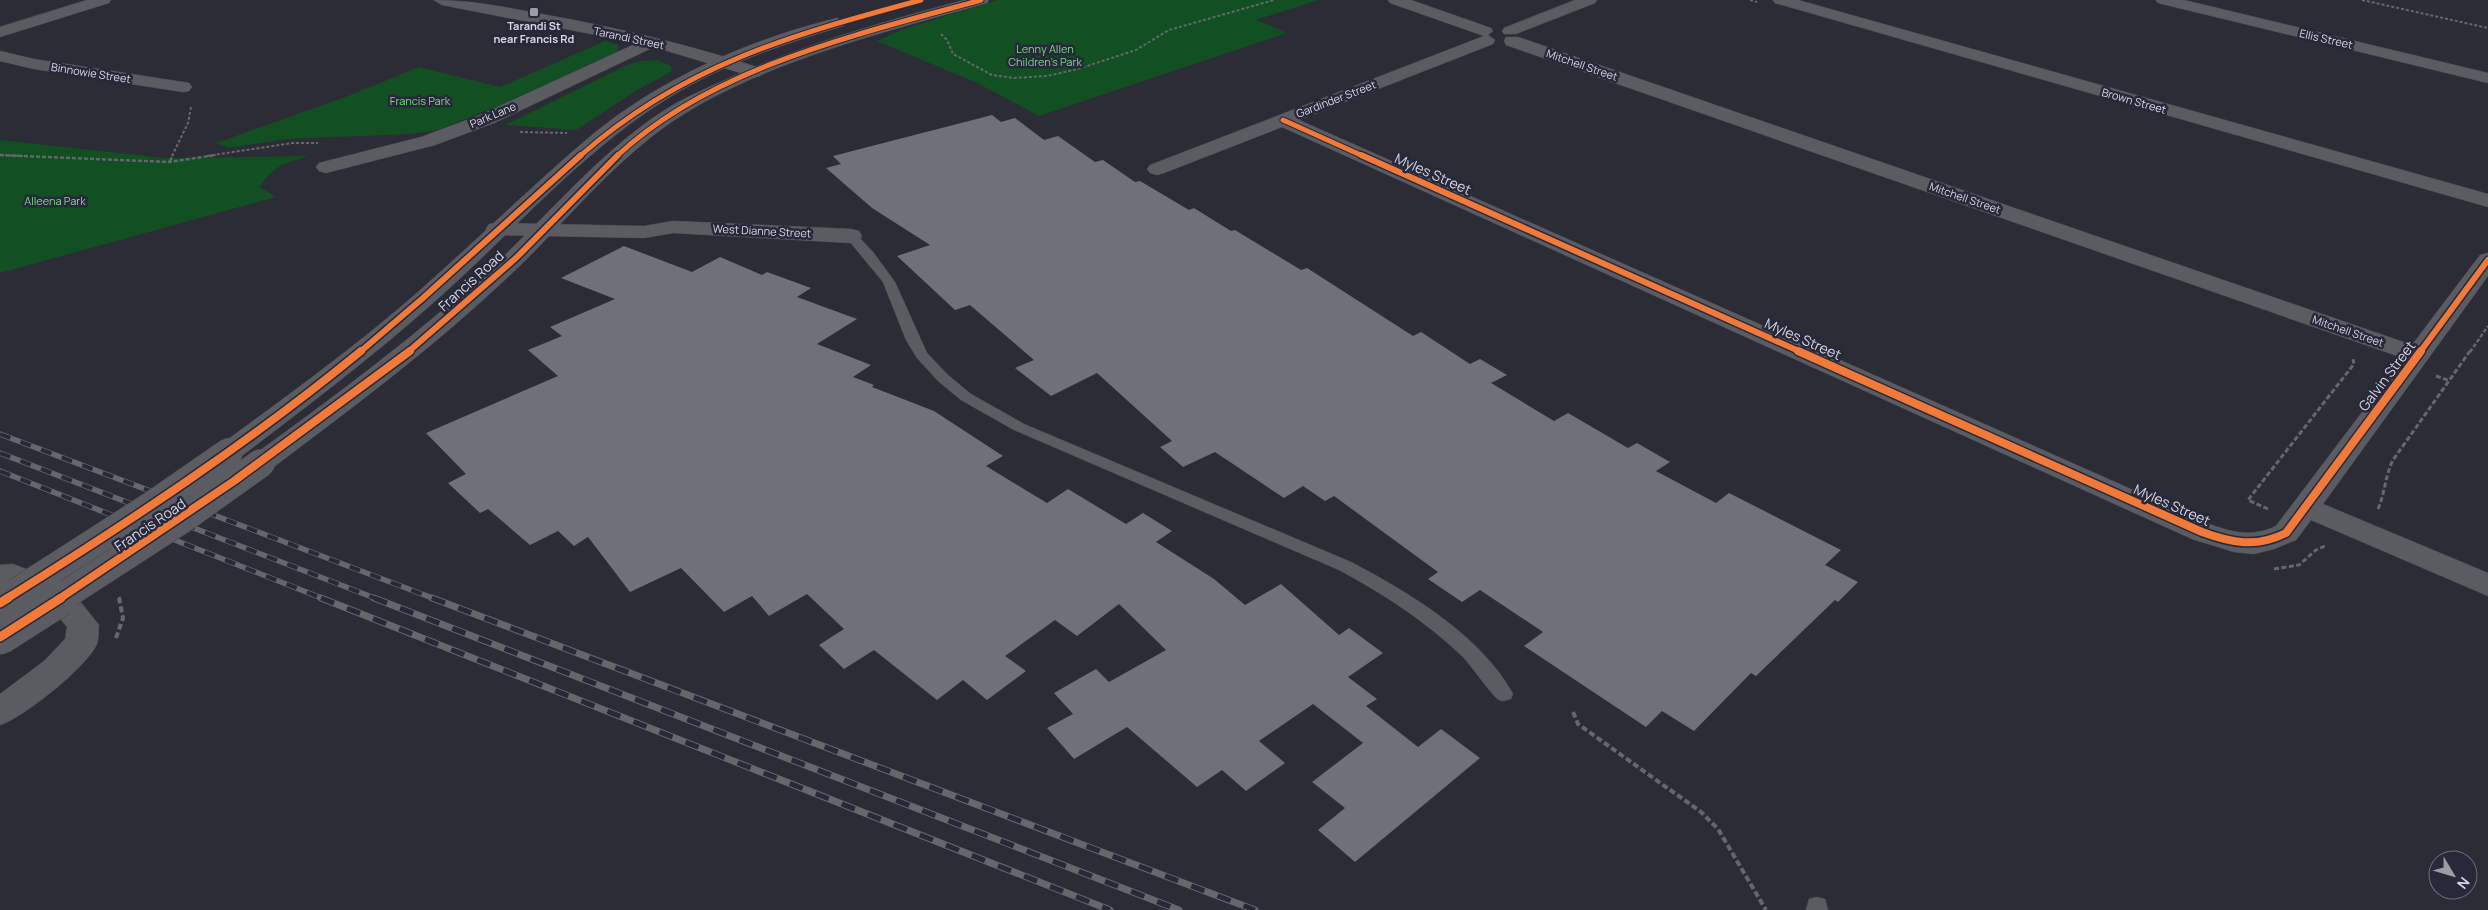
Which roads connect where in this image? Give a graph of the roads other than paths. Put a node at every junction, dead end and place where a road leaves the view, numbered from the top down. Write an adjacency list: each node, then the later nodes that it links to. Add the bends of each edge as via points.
1 (103, 0): 9 (street)
2 (442, 0): 12 (street, Tarandi Street)
3 (921, 0): 14 (street, Francis Road, via 811,31)
4 (981, 0): 15 (street, Francis Road, via 863,34)
5 (1396, 0): 10 (street)
6 (1589, 0): 11 (street)
7 (1781, 0): 21 (street, Brown Street)
8 (2164, 0): 16 (street, Ellis Street)
9 (0, 32)
10 (1486, 35): 11 (street, via 1499,29); 18 (street, Gardinder Street)
11 (1511, 36): 26 (street, Mitchell Street)
12 (652, 42): 14 (street, Tarandi Street); 19 (street, Park Lane, via 479,122 428,141)
13 (0, 56): 17 (street, Binnowie Street)
14 (726, 62): 15 (street, Tarandi Street); 22 (street, Francis Road, via 634,112 589,147)
15 (754, 72): 23 (street, Francis Road, via 671,114 600,171)
16 (2488, 78)
17 (183, 87)
18 (1283, 120): 20 (street, Gardinder Street); 27 (street, Myles Street, via 2202,532 2234,542 2262,544 2286,533)
19 (326, 167)
20 (1157, 169)
21 (2488, 201)
22 (506, 222): 23 (street, West Dianne Street); 30 (street, Francis Road, bridge, via 409,312 229,452)
23 (551, 224): 24 (street, West Dianne Street, via 644,232 673,227); 31 (street, Francis Road, bridge, via 429,335 358,391 152,538)
24 (850, 236): 32 (lane, via 892,287 922,355 972,402 1019,427 1378,582 1451,636 1489,672)
25 (2488, 260): 26 (street, Galvin Street)
26 (2418, 355): 27 (street, Galvin Street)
27 (2300, 514): 29 (street)
28 (0, 576): 33 (street, via 13,574 56,593 83,625 81,643 56,670)
29 (2488, 585)
30 (0, 603)
31 (0, 637)
32 (1504, 694)
33 (0, 712)

